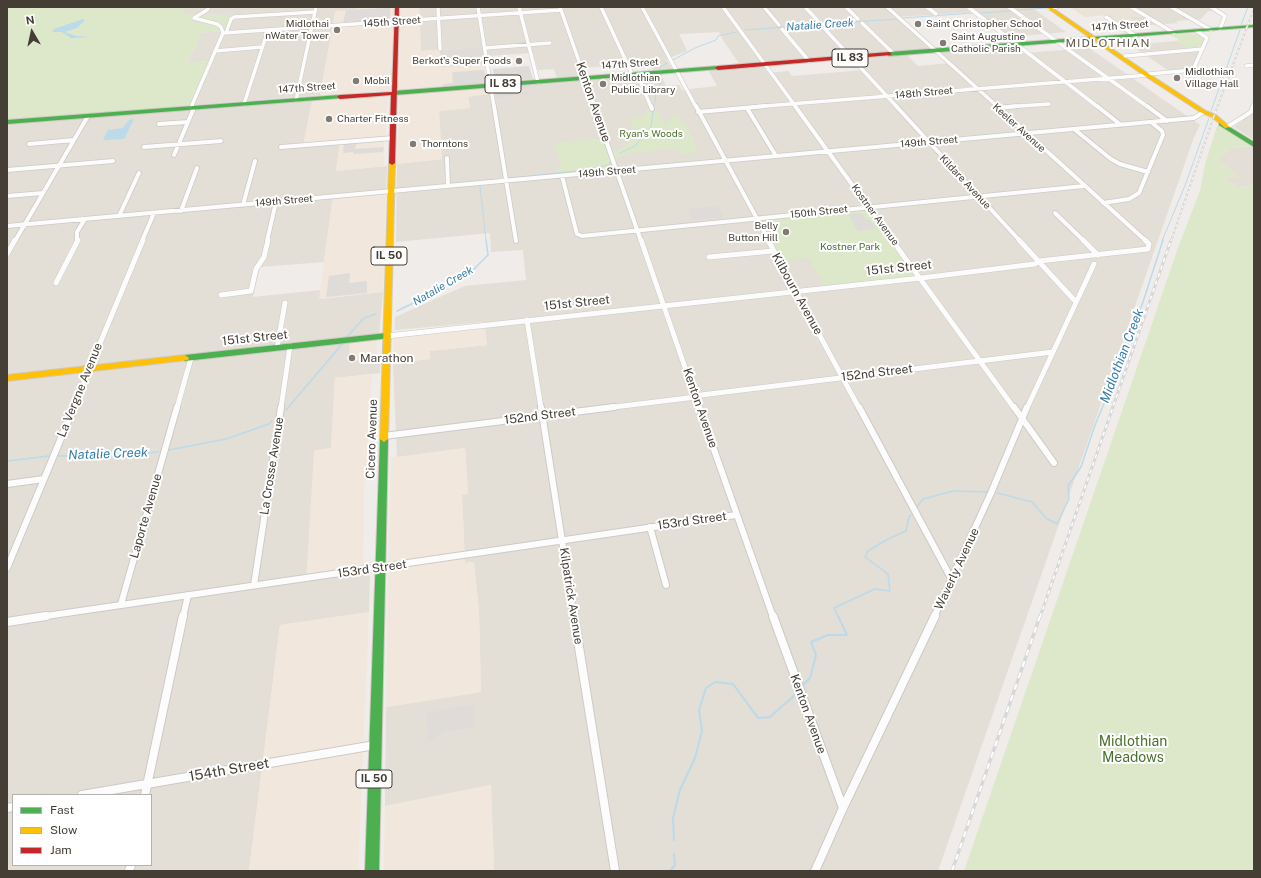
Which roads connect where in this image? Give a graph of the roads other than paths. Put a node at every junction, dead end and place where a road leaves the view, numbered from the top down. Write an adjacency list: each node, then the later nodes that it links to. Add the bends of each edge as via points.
1 (208, 7): 38 (street, via 194,18 217,24)
2 (316, 7): 22 (street)
3 (397, 7): 29 (main road, Cicero Avenue / IL 50)
4 (438, 7): 27 (street)
5 (478, 7): 25 (street)
6 (519, 7): 23 (street)
7 (601, 7): 60 (street)
8 (642, 7): 59 (street, Kilbourn Avenue)
9 (723, 7): 56 (street, Kostner Avenue)
10 (764, 7): 31 (street)
11 (805, 7): 54 (street, Kildare Avenue)
12 (846, 7): 28 (street)
13 (886, 7): 51 (street, Keeler Avenue)
14 (927, 7): 24 (street)
15 (968, 7): 45 (street)
16 (1009, 7): 42 (street)
17 (1052, 7): 41 (main road)
18 (1131, 7): 39 (street)
19 (1171, 7): 35 (street)
20 (1211, 7): 35 (street, via 1224,16)
21 (560, 9): 23 (street, 145th Street); 62 (street, Kenton Avenue)
22 (315, 12): 32 (street); 38 (street, via 234,17)
23 (521, 13): 25 (street, 145th Street); 44 (street)
24 (936, 14)
25 (480, 16): 27 (street, 145th Street); 47 (street)
26 (1106, 17): 40 (street)
27 (438, 19): 29 (street, 145th Street); 48 (street)
28 (858, 19)
29 (397, 21): 32 (street, 145th Street); 68 (main road, Cicero Avenue / IL 50)
30 (862, 23): 52 (street)
31 (779, 25)
32 (312, 27): 36 (street, 145th Street); 70 (street)
33 (1253, 27): 35 (main road, 147th Street / IL 83)
34 (782, 29): 55 (street)
35 (1216, 29): 37 (main road, 147th Street / IL 83)
36 (268, 30): 38 (street, 145th Street); 46 (street)
37 (1197, 31): 39 (main road, 147th Street / IL 83); 49 (street, via 1207,38)
38 (224, 33): 50 (street)
39 (1174, 33): 40 (main road, 147th Street / IL 83)
40 (1136, 36): 41 (main road, 147th Street / IL 83)
41 (1097, 39): 42 (main road, 147th Street / IL 83); 53 (main road); 61 (main road)
42 (1057, 42): 45 (main road, 147th Street / IL 83); 63 (street)
43 (550, 43): 44 (street)
44 (529, 45): 47 (street); 65 (street)
45 (1017, 45): 51 (main road, 147th Street / IL 83); 64 (street)
46 (262, 47): 50 (street); 71 (street)
47 (485, 48): 66 (street)
48 (440, 49)
49 (1203, 49): 53 (street); 61 (street, 148th Street, via 1193,70)
50 (215, 51): 75 (street)
51 (935, 51): 52 (main road, 147th Street / IL 83); 67 (street, Keeler Avenue)
52 (894, 54): 54 (main road, 147th Street / IL 83)
53 (1125, 56): 61 (main road)
54 (851, 58): 55 (main road, 147th Street / IL 83); 69 (street, Kildare Avenue)
55 (809, 61): 56 (main road, 147th Street / IL 83)
56 (765, 64): 59 (main road, 147th Street / IL 83); 72 (street, Kostner Avenue)
57 (1254, 65): 58 (street)
58 (1246, 66)
59 (676, 71): 60 (main road, 147th Street / IL 83); 79 (street, Kilbourn Avenue)
60 (634, 74): 62 (main road, 147th Street / IL 83); 78 (street)
61 (1149, 74): 63 (street, 148th Street); 80 (main road)
62 (585, 78): 65 (main road, 147th Street / IL 83); 111 (street, Kenton Avenue)
63 (1108, 78): 64 (street, 148th Street); 83 (street)
64 (1065, 81): 67 (street, 148th Street); 88 (street)
65 (538, 82): 66 (main road, 147th Street / IL 83)
66 (490, 85): 68 (main road, 147th Street / IL 83); 115 (street)
67 (976, 88): 69 (street, 148th Street); 77 (street, Keeler Avenue)
68 (394, 93): 70 (main road, 147th Street); 92 (main road, Cicero Avenue / IL 50)
69 (887, 96): 72 (street, 148th Street); 95 (street, Kildare Avenue)
70 (296, 100): 71 (main road, 147th Street)
71 (244, 104): 75 (main road, 147th Street)
72 (793, 104): 76 (street, 148th Street); 101 (street, Kostner Avenue)
73 (1050, 104): 77 (street)
74 (1254, 104): 81 (street)
75 (192, 108): 82 (main road, 147th Street); 85 (street)
76 (747, 108): 79 (street, 148th Street); 103 (street)
77 (998, 108): 91 (street, Keeler Avenue)
78 (652, 109)
79 (698, 112): 107 (street, Kilbourn Avenue)
80 (1204, 112): 83 (street, 149th Street, via 1194,118); 89 (main road, via 1214,116)
81 (1253, 112): 89 (street)
82 (88, 116): 84 (main road, 147th Street); 93 (street)
83 (1167, 121): 86 (street, 149th Street)
84 (7, 122)
85 (188, 122): 87 (street); 97 (street)
86 (1151, 122): 88 (street, 149th Street); 112 (street, via 1163,135)
87 (159, 124)
88 (1121, 125): 90 (street, 149th Street)
89 (1227, 127): 98 (main road)
90 (1074, 129): 91 (street, 149th Street); 112 (street, via 1111,159)
91 (1026, 134): 95 (street, 149th Street); 117 (street, Keeler Avenue)
92 (393, 138): 100 (street); 118 (main road, Cicero Avenue / IL 50)
93 (74, 140): 96 (street); 108 (street)
94 (221, 141): 97 (street)
95 (929, 142): 101 (street, 149th Street); 121 (street, Kildare Avenue)
96 (29, 144)
97 (179, 144): 99 (street); 102 (street)
98 (1254, 145)
99 (144, 147)
100 (281, 147)
101 (828, 151): 103 (street, 149th Street); 125 (street, Kostner Avenue)
102 (174, 155)
103 (776, 156): 107 (street, 149th Street)
104 (448, 158): 116 (street)
105 (113, 161): 108 (street)
106 (255, 161): 124 (street)
107 (724, 161): 111 (street, 149th Street); 130 (street, Kilbourn Avenue)
108 (59, 165): 110 (street); 119 (street)
109 (197, 168): 126 (street)
110 (7, 170)
111 (617, 171): 114 (street, 149th Street); 134 (street, Kenton Avenue)
112 (1148, 172): 123 (street, via 1139,193 1135,196)
113 (139, 173): 129 (street)
114 (562, 176): 115 (street, 149th Street); 134 (street, 150th Street, via 577,234)
115 (506, 181): 116 (street, 149th Street); 135 (street)
116 (448, 186): 118 (street, 149th Street)
117 (1084, 186): 121 (street, 150th Street); 123 (street, Keeler Avenue)
118 (391, 191): 122 (street, 149th Street); 151 (main road, Cicero Avenue / IL 50)
119 (43, 193): 120 (street); 132 (street)
120 (7, 196)
121 (978, 196): 125 (street, 150th Street); 141 (street, Kildare Avenue)
122 (276, 202): 124 (street, 149th Street); 146 (street, via 264,257 256,269 251,291)
123 (1103, 203): 136 (street, Keeler Avenue, via 1149,244)
124 (243, 205): 126 (street, 149th Street)
125 (869, 207): 130 (street, 150th Street); 143 (street, Kostner Avenue)
126 (182, 211): 127 (street, 149th Street)
127 (154, 213): 129 (street, 149th Street); 157 (street, La Vergne Avenue)
128 (1055, 213): 139 (street)
129 (119, 216): 131 (street, 149th Street)
130 (756, 218): 134 (street, 150th Street); 137 (street, Kilbourn Avenue)
131 (85, 219): 132 (street, 149th Street); 144 (street, via 77,232 78,240)
132 (24, 225): 133 (street, 149th Street); 138 (street)
133 (7, 226)
134 (637, 230): 149 (street, Kenton Avenue)
135 (516, 241)
136 (1148, 249): 139 (street, 151st Street)
137 (773, 251): 140 (street); 145 (street, Kilbourn Avenue)
138 (7, 254)
139 (1098, 255): 141 (street, 151st Street)
140 (709, 257)
141 (1039, 262): 143 (street, 151st Street); 147 (street, Kildare Avenue)
142 (1094, 264): 147 (street, Waverly Avenue)
143 (921, 278): 145 (street, 151st Street); 156 (street, Kostner Avenue)
144 (56, 283)
145 (795, 291): 149 (street, 151st Street); 158 (street, Kilbourn Avenue)
146 (221, 295)
147 (1076, 302): 154 (street, Waverly Avenue)
148 (285, 303): 153 (street)
149 (664, 306): 150 (street, 151st Street); 160 (street, Kenton Avenue)
150 (527, 320): 151 (street, 151st Street); 161 (street, Kilpatrick Avenue)
151 (387, 336): 152 (main road, 151st Street); 163 (main road, Cicero Avenue / IL 50)
152 (290, 346): 153 (main road, 151st Street); 173 (street, La Crosse Avenue)
153 (277, 348): 155 (main road, 151st Street)
154 (1053, 352): 156 (street, 152nd Street); 162 (street, Waverly Avenue)
155 (191, 358): 157 (main road, 151st Street); 176 (street, Laporte Avenue)
156 (980, 360): 158 (street, 152nd Street); 162 (street, Kostner Avenue)
157 (88, 369): 159 (main road, 151st Street); 165 (street, La Vergne Avenue)
158 (842, 377): 160 (street, 152nd Street); 172 (street, Kilbourn Avenue)
159 (7, 378)
160 (698, 396): 161 (street, 152nd Street); 167 (street, Kenton Avenue)
161 (543, 416): 163 (street, 152nd Street); 169 (street, Kilpatrick Avenue)
162 (1022, 419): 164 (street, Kostner Avenue); 172 (street, Waverly Avenue)
163 (384, 436): 171 (main road, Cicero Avenue / IL 50)
164 (1054, 463)
165 (44, 479): 166 (street); 170 (street, La Vergne Avenue)
166 (7, 484)
167 (736, 515): 168 (street, 153rd Street); 182 (street, Kenton Avenue)
168 (650, 527): 169 (street, 153rd Street); 174 (street)
169 (562, 541): 171 (street, 153rd Street); 184 (street, Kilpatrick Avenue)
170 (7, 568)
171 (380, 568): 173 (street, 153rd Street); 178 (main road, Cicero Avenue / IL 50)
172 (952, 580): 182 (street, Waverly Avenue)
173 (254, 585): 175 (street, 153rd Street)
174 (666, 585)
175 (188, 595): 176 (street, 153rd Street); 179 (street)
176 (121, 604): 177 (street, 153rd Street)
177 (7, 622)
178 (375, 745): 179 (street, 154th Street); 183 (main road, Cicero Avenue / IL 50)
179 (148, 784): 180 (street, 154th Street); 181 (street)
180 (88, 794)
181 (146, 794)
182 (843, 808): 185 (street, Waverly Avenue)
183 (372, 871)
184 (615, 871)
185 (815, 871)

